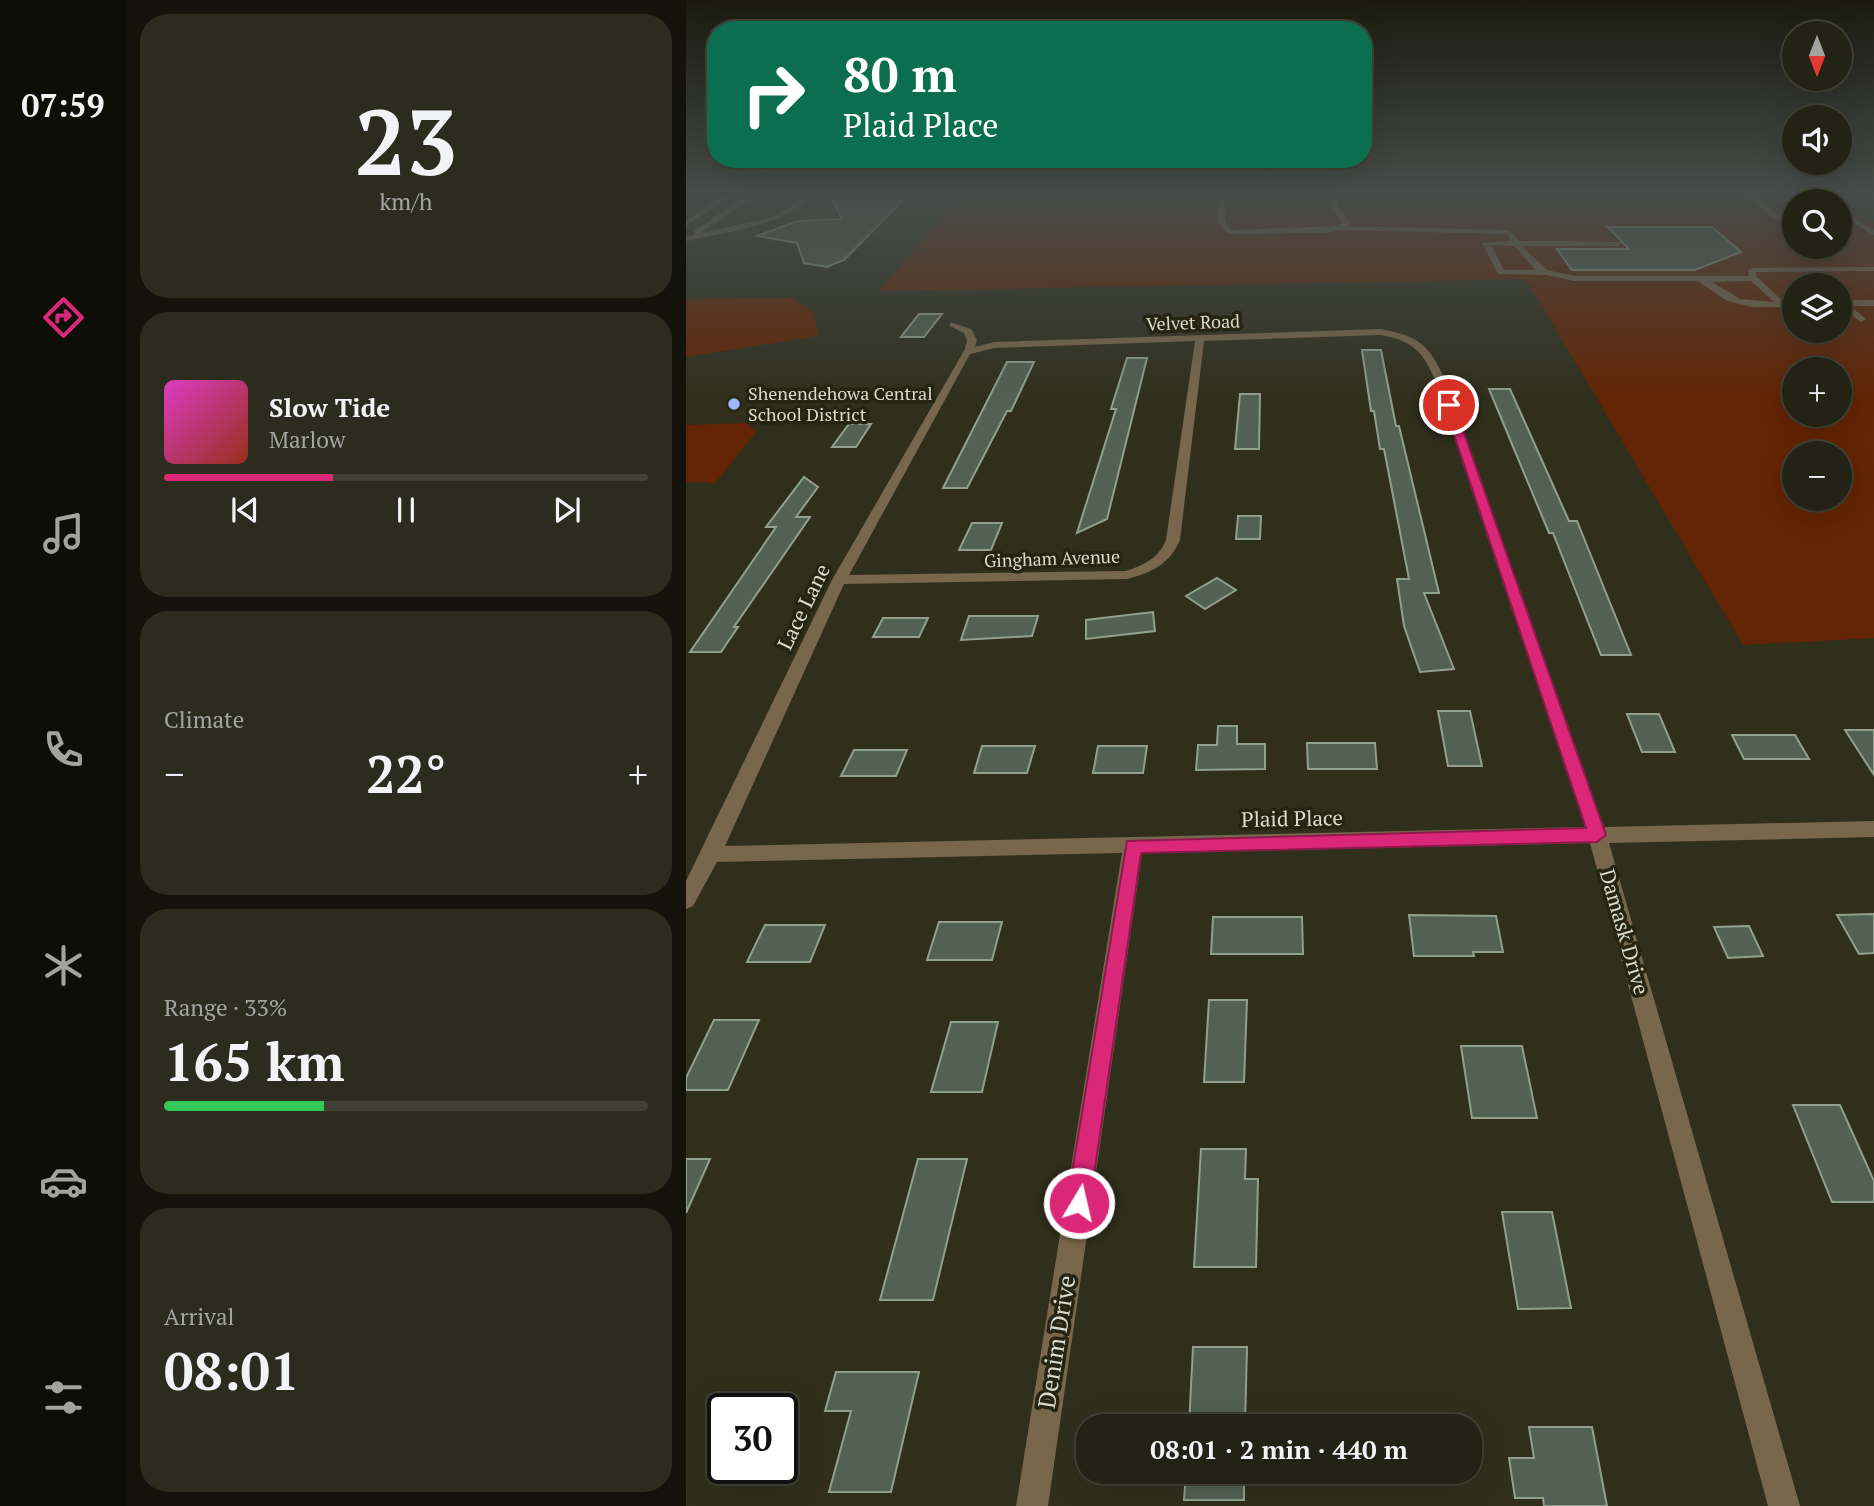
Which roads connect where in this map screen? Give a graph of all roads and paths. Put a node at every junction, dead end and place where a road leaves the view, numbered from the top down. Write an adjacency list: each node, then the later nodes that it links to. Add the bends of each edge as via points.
1 (1495, 261): 4 (street, via 1501,272)
2 (1534, 261): 4 (street)
3 (1874, 268): 5 (street, via 1752,270)
4 (1546, 273): 6 (street, via 1575,278)
5 (1754, 278): 6 (street); 9 (street)
6 (1701, 280): 9 (street, via 1740,303)
7 (1852, 303): 8 (street)
8 (1871, 303)
9 (1781, 304)
10 (1852, 312): 11 (street)
11 (1861, 319)
12 (953, 324): 15 (street, via 968,331)
13 (1200, 338): 14 (street, Velvet Road, via 1380,332); 15 (street, Velvet Road); 16 (street, Gingham Avenue, via 1173,540 1169,553 1154,564 1127,575 1091,577)
14 (1407, 338): 18 (street, Damask Drive, via 1424,347 1440,380)
15 (974, 349): 16 (street, Lace Lane, via 960,359)
16 (839, 580): 20 (street, Lace Lane)
17 (1874, 829): 18 (street, Plaid Place)
18 (1597, 835): 19 (street, Plaid Place); 23 (street, Damask Drive)
19 (1133, 846): 20 (street, Plaid Place); 22 (street, Denim Drive)
20 (712, 853): 21 (street, Lace Lane)
21 (686, 900)
22 (1032, 1506)
23 (1784, 1506)

